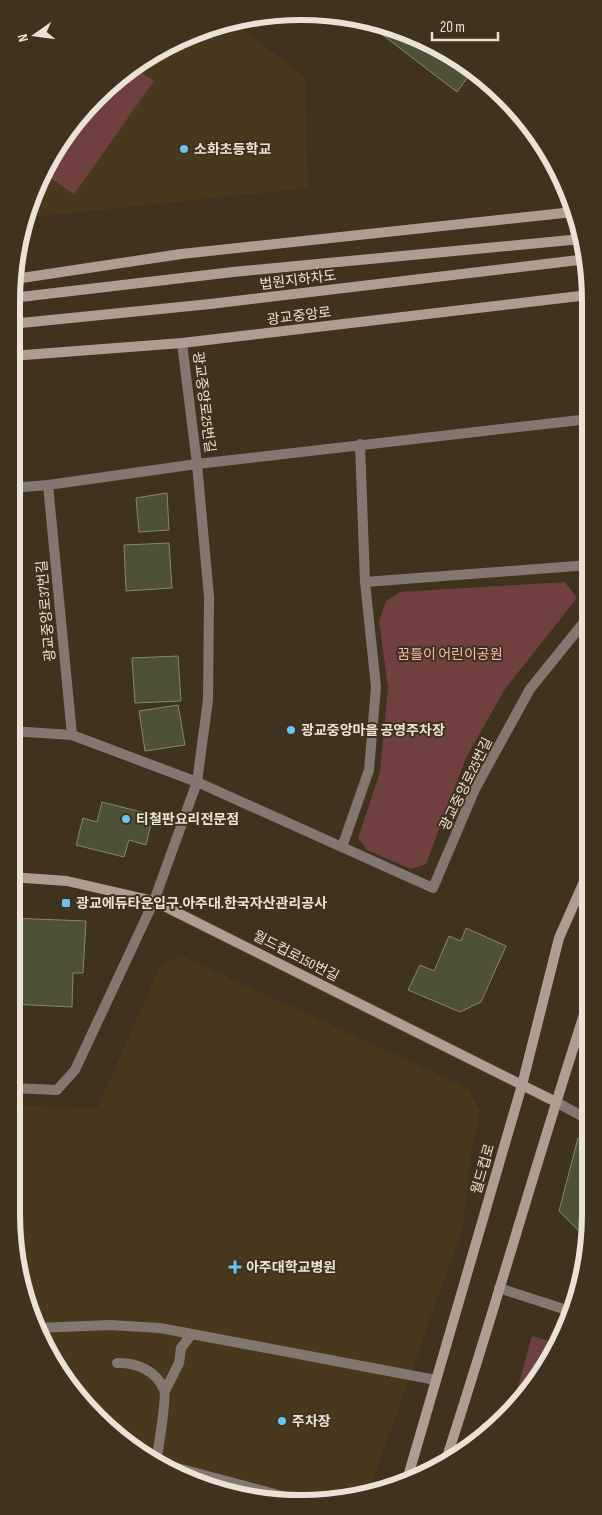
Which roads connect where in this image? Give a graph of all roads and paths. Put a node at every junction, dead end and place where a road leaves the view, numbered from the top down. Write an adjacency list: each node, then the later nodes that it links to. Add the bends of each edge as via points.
1 (567, 213): 4 (main road, via 181,254)
2 (575, 240): 6 (main road, 법원지하차도, via 233,272)
3 (579, 260): 7 (main road, 법원지하차도)
4 (21, 278)
5 (582, 296): 8 (main road, 광교중앙로)
6 (20, 297)
7 (20, 323)
8 (182, 343): 9 (main road, 광교중앙로); 12 (street, 광교중앙로25번길)
9 (20, 355)
10 (582, 420): 11 (street, 광교중앙로25번길)
11 (360, 444): 12 (street, 광교중앙로25번길); 16 (street)
12 (197, 464): 13 (street); 20 (street, 광교중앙로25번길, via 209,606 208,700)
13 (48, 485): 14 (street); 19 (street, 광교중앙로37번길)
14 (20, 487)
15 (582, 566): 16 (street)
16 (365, 582): 21 (street, via 376,696 369,770)
17 (582, 625): 21 (street, 광교중앙로25번길, via 530,689 476,789 433,888)
18 (20, 732): 19 (street)
19 (72, 735): 20 (street)
20 (197, 782): 21 (street, 광교중앙로25번길); 24 (street, 광교중앙로25번길)
21 (342, 848)
22 (20, 878): 24 (main road, 월드컵로150번길, via 67,881)
23 (582, 886): 26 (main road, 월드컵로, via 559,938)
24 (154, 901): 26 (main road, 월드컵로150번길); 27 (street, 광교중앙로25번길, via 75,1070 57,1090)
25 (582, 1021): 28 (main road)
26 (522, 1085): 28 (main road, 월드컵로150번길); 35 (main road, 월드컵로)
27 (20, 1088)
28 (556, 1102): 29 (street); 30 (main road)
29 (582, 1115)
30 (499, 1288): 31 (street); 37 (main road)
31 (565, 1309)
32 (44, 1328): 33 (street, via 110,1324 160,1328)
33 (192, 1335): 35 (street); 36 (street, via 181,1348 179,1363)
34 (117, 1363): 36 (street, via 131,1362 145,1368)
35 (436, 1380): 40 (main road, 월드컵로)
36 (165, 1391): 38 (street)
37 (448, 1453)
38 (155, 1454)
39 (186, 1471): 41 (street)
40 (408, 1474)
41 (271, 1493)

